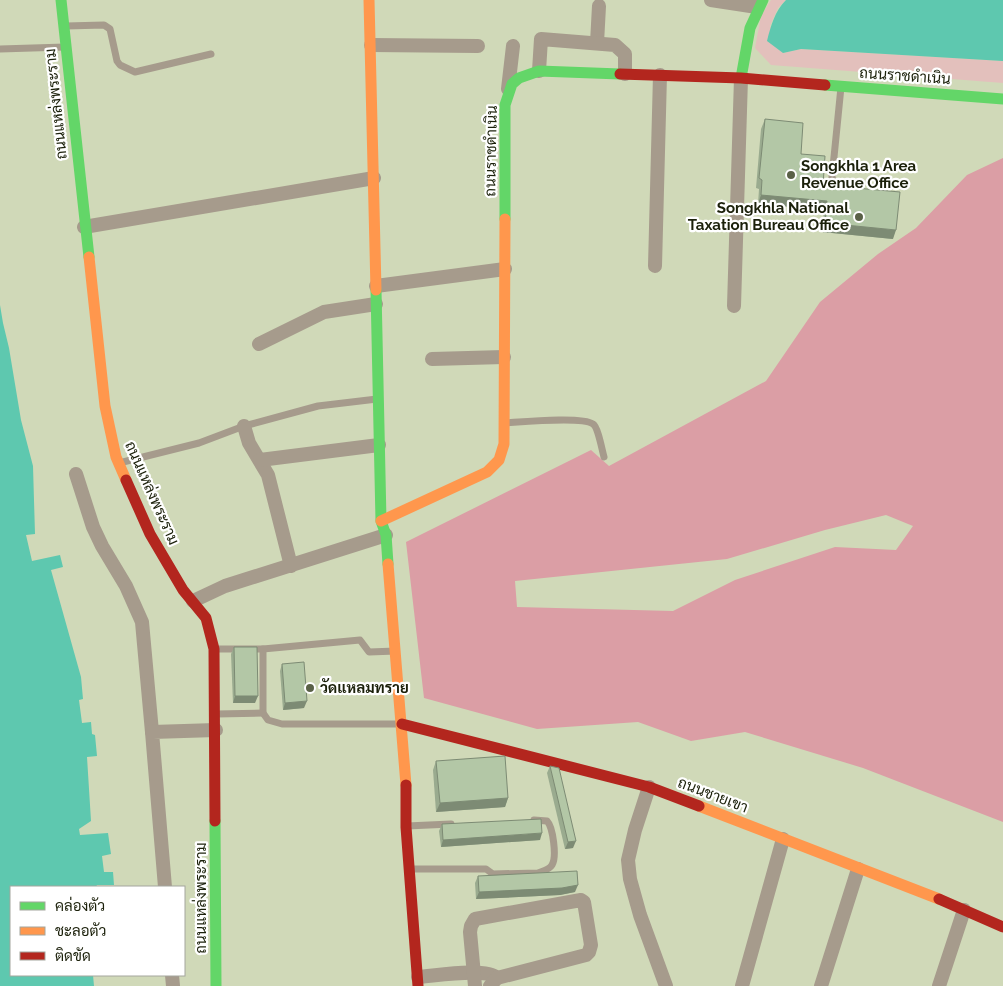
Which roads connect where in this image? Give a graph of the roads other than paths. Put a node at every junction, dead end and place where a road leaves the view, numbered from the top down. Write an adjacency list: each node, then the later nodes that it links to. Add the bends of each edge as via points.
1 (61, 0): 6 (street, ถนนแหล่งพระราม)
2 (369, 0): 8 (street)
3 (711, 0): 4 (street)
4 (760, 4): 17 (street, via 747,39)
5 (599, 6): 7 (street)
6 (63, 26): 11 (street, ถนนแหล่งพระราม); 13 (lane, via 104,25 110,29 117,61 136,72)
7 (597, 43): 14 (street, via 541,39); 15 (street, via 615,45 625,54)
8 (371, 45): 9 (street); 21 (street)
9 (478, 46)
10 (513, 46): 19 (street)
11 (65, 47): 12 (lane); 23 (street, ถนนแหล่งพระราม)
12 (0, 49)
13 (211, 54)
14 (539, 71): 15 (street, ถนนราชดำเนิน); 19 (street, ถนนราชดำเนิน, via 516,79)
15 (625, 74): 16 (street, ถนนราชดำเนิน)
16 (660, 75): 17 (street, ถนนราชดำเนิน); 24 (street)
17 (740, 78): 18 (street, ถนนราชดำเนิน); 28 (street)
18 (841, 86): 20 (street, ถนนราชดำเนิน); 22 (lane, via 833,182 837,187)
19 (508, 89): 25 (street, ถนนราชดำเนิน, via 505,105)
20 (1003, 99)
21 (374, 178): 23 (street); 26 (street)
22 (855, 189)
23 (84, 227): 38 (street, ถนนแหล่งพระราม, via 105,406)
24 (655, 266)
25 (504, 269): 26 (street); 30 (street, ถนนราชดำเนิน)
26 (376, 286): 27 (street)
27 (376, 304): 29 (street, via 324,312); 32 (street)
28 (734, 306)
29 (259, 344)
30 (504, 356): 31 (street); 33 (street, ถนนราชดำเนิน)
31 (432, 359)
32 (378, 399): 34 (lane, via 318,406); 35 (street)
33 (504, 423): 36 (lane, via 564,420 591,423 596,426); 40 (street, ถนนราชดำเนิน, via 504,444 499,460 487,472)
34 (244, 426): 37 (street, via 249,443); 38 (lane, via 199,442)
35 (380, 445): 37 (street); 40 (street)
36 (604, 457)
37 (260, 460): 41 (street, via 270,485)
38 (119, 463): 42 (street, ถนนแหล่งพระราม, via 150,534)
39 (76, 474): 50 (street, via 93,527 142,622)
40 (384, 528): 41 (street); 45 (street)
41 (291, 566): 42 (street, via 221,587)
42 (193, 601): 43 (street, ถนนแหล่งพระราม, via 206,618)
43 (214, 649): 44 (lane); 47 (street, ถนนแหล่งพระราม)
44 (263, 649): 45 (lane, via 360,640 369,652); 46 (lane)
45 (396, 651): 48 (street)
46 (263, 713): 47 (lane); 48 (lane, via 268,720 282,724)
47 (215, 714): 49 (street, ถนนแหล่งพระราม)
48 (402, 724): 51 (street, ถนนชายเขา); 54 (street)
49 (216, 730): 50 (street); 64 (street, ถนนแหล่งพระราม)
50 (152, 732): 58 (street)
51 (649, 787): 55 (street, ถนนชายเขา); 65 (street, via 634,830 628,860 640,915)
52 (530, 820): 56 (lane, via 547,821 551,828 555,856 552,866 544,871 493,874 486,869)
53 (464, 824): 54 (lane)
54 (406, 826): 56 (street)
55 (783, 839): 57 (street, ถนนชายเขา); 66 (street)
56 (409, 869): 62 (street)
57 (858, 869): 59 (street, ถนนชายเขา); 67 (street)
58 (164, 886)
59 (964, 910): 60 (street, ถนนชายเขา); 68 (street)
60 (1003, 927)
61 (474, 979): 62 (street); 63 (street, via 488,973); 63 (street, via 470,932 474,919 580,900 584,902 591,945 586,955)
62 (418, 982)
63 (494, 982)
64 (216, 986)
65 (666, 986)
66 (742, 986)
67 (821, 986)
68 (939, 986)

